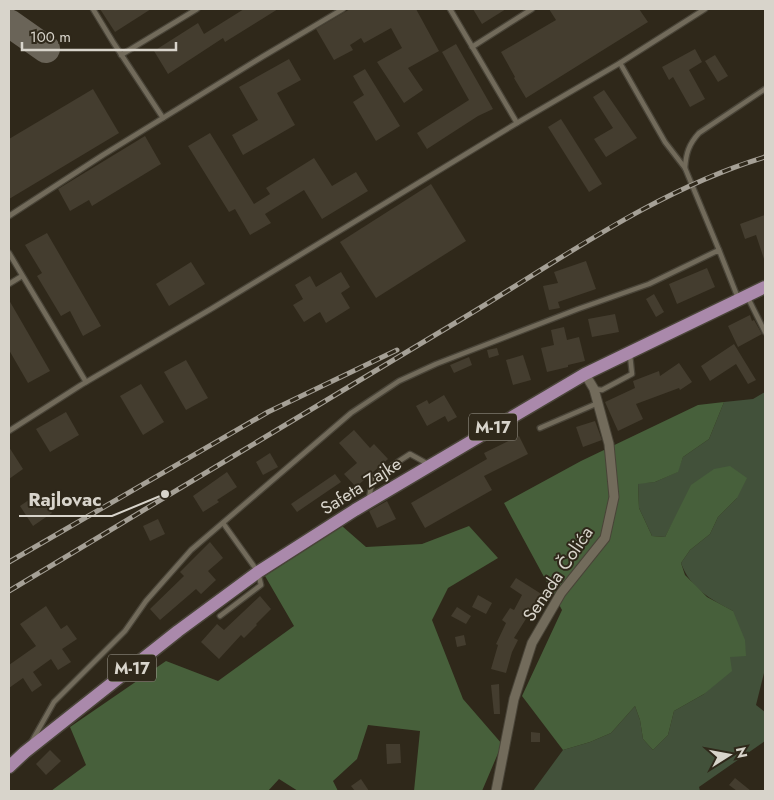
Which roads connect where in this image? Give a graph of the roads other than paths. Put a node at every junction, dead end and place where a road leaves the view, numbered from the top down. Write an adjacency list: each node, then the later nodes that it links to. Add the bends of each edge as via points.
1 (93, 9): 8 (lane)
2 (197, 9): 8 (lane)
3 (344, 9): 11 (lane)
4 (450, 9): 7 (lane)
5 (532, 9): 7 (lane)
6 (705, 9): 9 (lane)
7 (472, 47): 12 (lane)
8 (121, 55): 11 (lane)
9 (620, 63): 12 (lane); 13 (lane, via 664,142)
10 (765, 89): 13 (lane, via 699,133 691,142)
11 (162, 118): 14 (lane)
12 (517, 123): 24 (lane)
13 (685, 168): 15 (lane)
14 (9, 216)
15 (719, 250): 20 (lane); 31 (lane, via 649,284 436,364 399,382 351,413)
16 (9, 253): 17 (lane)
17 (22, 276): 18 (lane); 24 (lane)
18 (9, 284)
19 (765, 286): 20 (main road, Safeta Zajke / M-17)
20 (742, 297): 21 (lane); 22 (main road, Safeta Zajke / M-17)
21 (765, 332)
22 (629, 351): 23 (main road, Safeta Zajke / M-17); 25 (lane, via 632,374 602,390)
23 (584, 374): 25 (street, Senada Čolića); 29 (main road, Safeta Zajke / M-17)
24 (86, 382): 28 (lane)
25 (594, 389): 26 (street, Senada Čolića)
26 (598, 403): 27 (lane); 36 (street, Senada Čolića, via 609,444 614,497 605,538 561,593 532,643 514,699)
27 (540, 428)
28 (9, 431)
29 (430, 464): 30 (main road, Safeta Zajke / M-17); 30 (lane, via 410,454 373,478)
30 (369, 502): 32 (main road, Safeta Zajke / M-17)
31 (223, 523): 32 (lane); 34 (lane, via 191,550 146,601 125,631 54,702)
32 (258, 572): 33 (lane, via 261,585); 34 (main road, Safeta Zajke / M-17)
33 (220, 616)
34 (26, 752): 35 (main road, Safeta Zajke / M-17)
35 (10, 765)
36 (496, 791)

